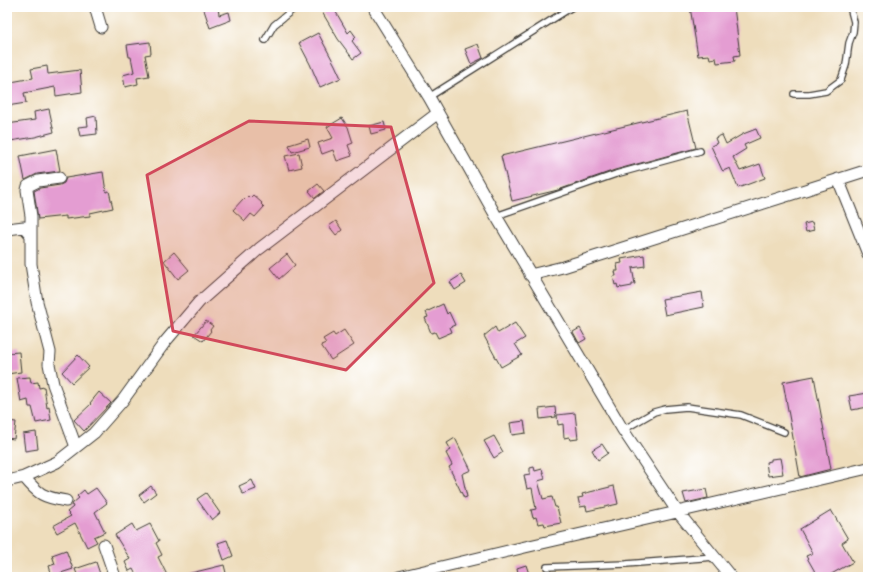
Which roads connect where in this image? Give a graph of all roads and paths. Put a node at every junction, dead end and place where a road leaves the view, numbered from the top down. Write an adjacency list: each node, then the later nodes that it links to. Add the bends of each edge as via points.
1 (95, 7): 6 (street)
2 (296, 7): 7 (lane, via 274,26)
3 (373, 7): 9 (street)
4 (572, 7): 9 (lane)
5 (850, 7): 8 (lane, via 854,22 853,32 841,80 826,91)
6 (101, 27)
7 (264, 40)
8 (794, 94)
9 (429, 97): 10 (street)
10 (438, 113): 15 (street); 22 (street, via 258,249 199,302 165,342 123,400 94,433)
11 (700, 151): 15 (lane, via 616,174)
12 (868, 170): 14 (street)
13 (59, 178): 17 (street, via 38,181 28,186)
14 (838, 179): 18 (street); 19 (street, via 563,267)
15 (496, 216): 19 (street)
16 (7, 228): 17 (street, via 24,227)
17 (30, 234): 22 (street, via 31,264 37,302 50,352 53,384)
18 (868, 254)
19 (530, 275): 20 (street)
20 (623, 430): 21 (lane, via 654,412 687,407 741,415); 27 (street)
21 (784, 432)
22 (76, 447): 24 (street, via 56,462)
23 (868, 468): 27 (street)
24 (24, 477): 25 (street); 26 (street, via 37,492 47,498)
25 (7, 481)
26 (66, 501)
27 (677, 511): 29 (street); 32 (street)
28 (104, 545): 31 (street)
29 (714, 557): 30 (lane); 33 (street)
30 (547, 568)
31 (115, 577)
32 (399, 577)
33 (731, 577)

